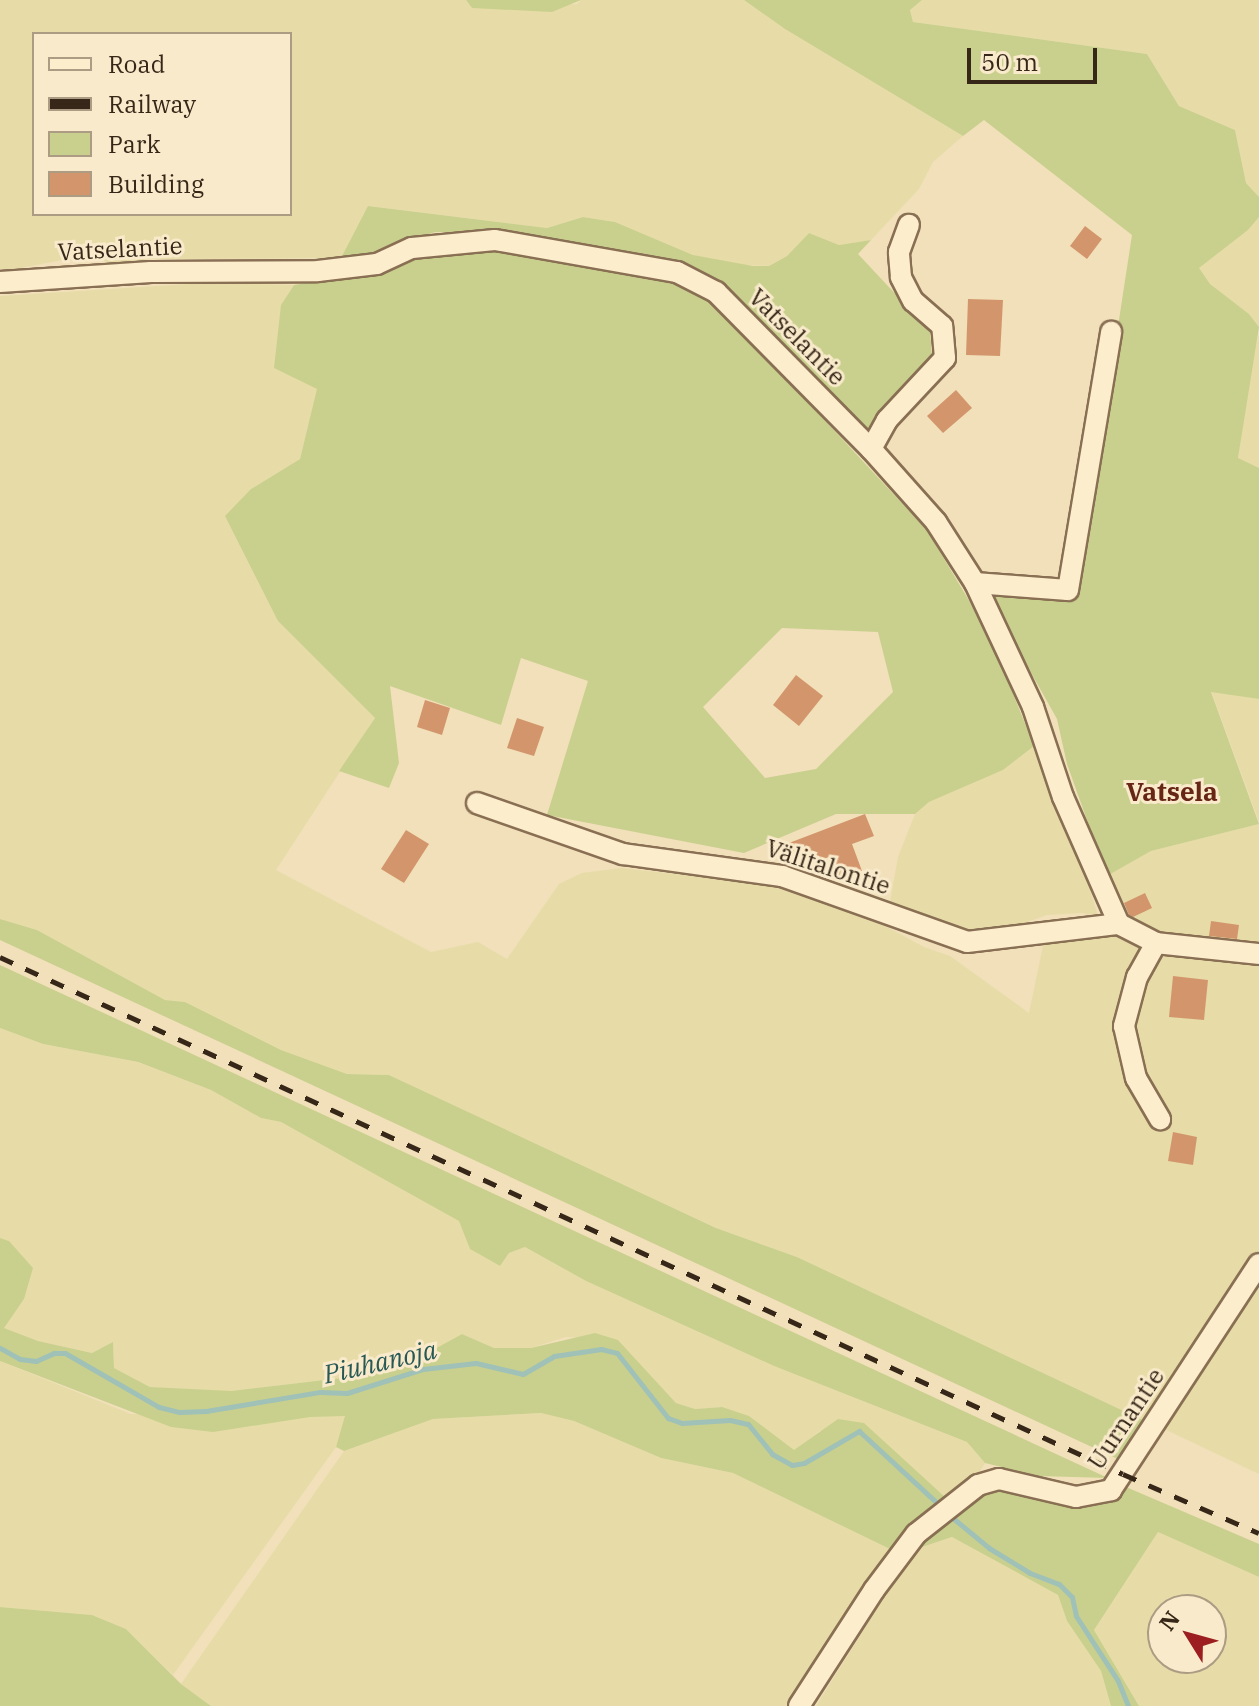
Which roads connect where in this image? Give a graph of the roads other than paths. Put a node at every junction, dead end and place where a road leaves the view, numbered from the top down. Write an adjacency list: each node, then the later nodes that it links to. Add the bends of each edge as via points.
1 (909, 225): 4 (street, via 899,252 901,277 913,301 942,326 945,358 887,420)
2 (0, 282): 4 (street, Vatselantie, via 151,272 318,271 377,264 412,248 495,240 677,272 716,292)
3 (1111, 332): 5 (street, via 1068,590)
4 (871, 449): 5 (street, Vatselantie, via 936,522)
5 (975, 583): 7 (street, Vatselantie, via 1033,707 1063,797)
6 (477, 803): 7 (street, Välitalontie, via 623,854 782,876 967,942)
7 (1119, 924): 8 (street)
8 (1156, 943): 9 (street); 10 (street, via 1137,977 1124,1026 1136,1078)
9 (1259, 954)
10 (1160, 1119)
11 (1259, 1264): 12 (street, Uurnantie, via 1111,1490 1076,1497 999,1479 978,1485 916,1534)
12 (799, 1706)

